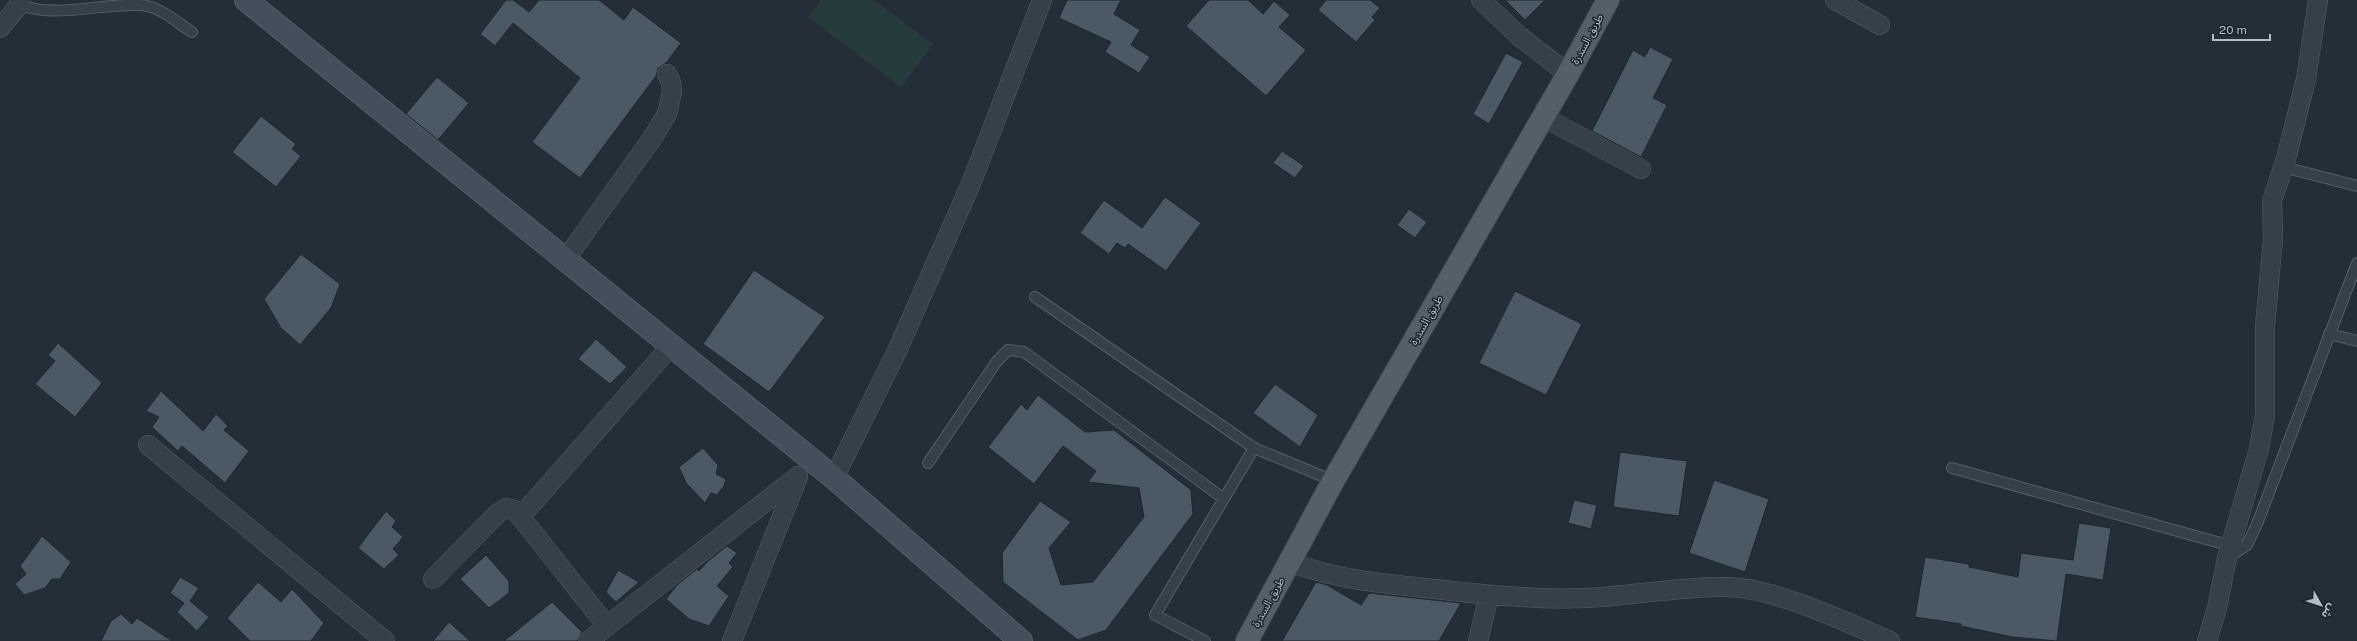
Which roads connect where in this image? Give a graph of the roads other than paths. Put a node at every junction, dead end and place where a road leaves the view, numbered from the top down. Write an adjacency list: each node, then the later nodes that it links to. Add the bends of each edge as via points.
1 (246, 0): 17 (street)
2 (1042, 0): 28 (street, via 970,186 896,351)
3 (1481, 0): 12 (street, via 1519,36)
4 (1608, 0): 12 (main road, طريق السدرة)
5 (1835, 0): 8 (street)
6 (2318, 0): 14 (street, via 2306,79)
7 (17, 2): 9 (street); 10 (lane, via 42,10 139,4 162,12)
8 (1880, 25)
9 (0, 28)
10 (192, 32)
11 (667, 74): 17 (street, via 672,92 666,114 651,140)
12 (1568, 74): 13 (main road, طريق السدرة)
13 (1543, 117): 15 (street); 29 (main road, طريق السدرة)
14 (2283, 167): 16 (lane); 32 (street, via 2272,200 2273,239 2265,326 2265,415 2260,449)
15 (1641, 169)
16 (2357, 186)
17 (565, 260): 22 (street)
18 (2357, 263): 20 (lane)
19 (1035, 297): 24 (lane)
20 (2329, 334): 21 (lane); 32 (lane, via 2251,538 2242,550)
21 (2357, 341)
22 (671, 346): 26 (street); 31 (street)
23 (148, 445): 37 (street)
24 (1254, 448): 29 (lane); 30 (lane)
25 (928, 463): 30 (lane, via 997,361 1008,350 1024,352)
26 (803, 467): 28 (street); 36 (street); 39 (street)
27 (1952, 468): 32 (lane)
28 (834, 478): 40 (street)
29 (1334, 481): 33 (main road, طريق السدرة)
30 (1224, 499): 41 (lane, via 1155,615)
31 (521, 516): 34 (street, via 515,510 506,508); 36 (street)
32 (2229, 552): 45 (street, via 2217,608)
33 (1290, 562): 35 (street, via 1344,579); 42 (main road, طريق السدرة)
34 (433, 580)
35 (1489, 595): 43 (street); 44 (street, via 1583,598 1727,587 1772,595 1847,622)
36 (607, 626): 38 (street)
37 (385, 641)
38 (588, 641)
39 (732, 641)
40 (1021, 641)
41 (1206, 641)
42 (1247, 641)
43 (1478, 641)
44 (1890, 641)
45 (2206, 641)

